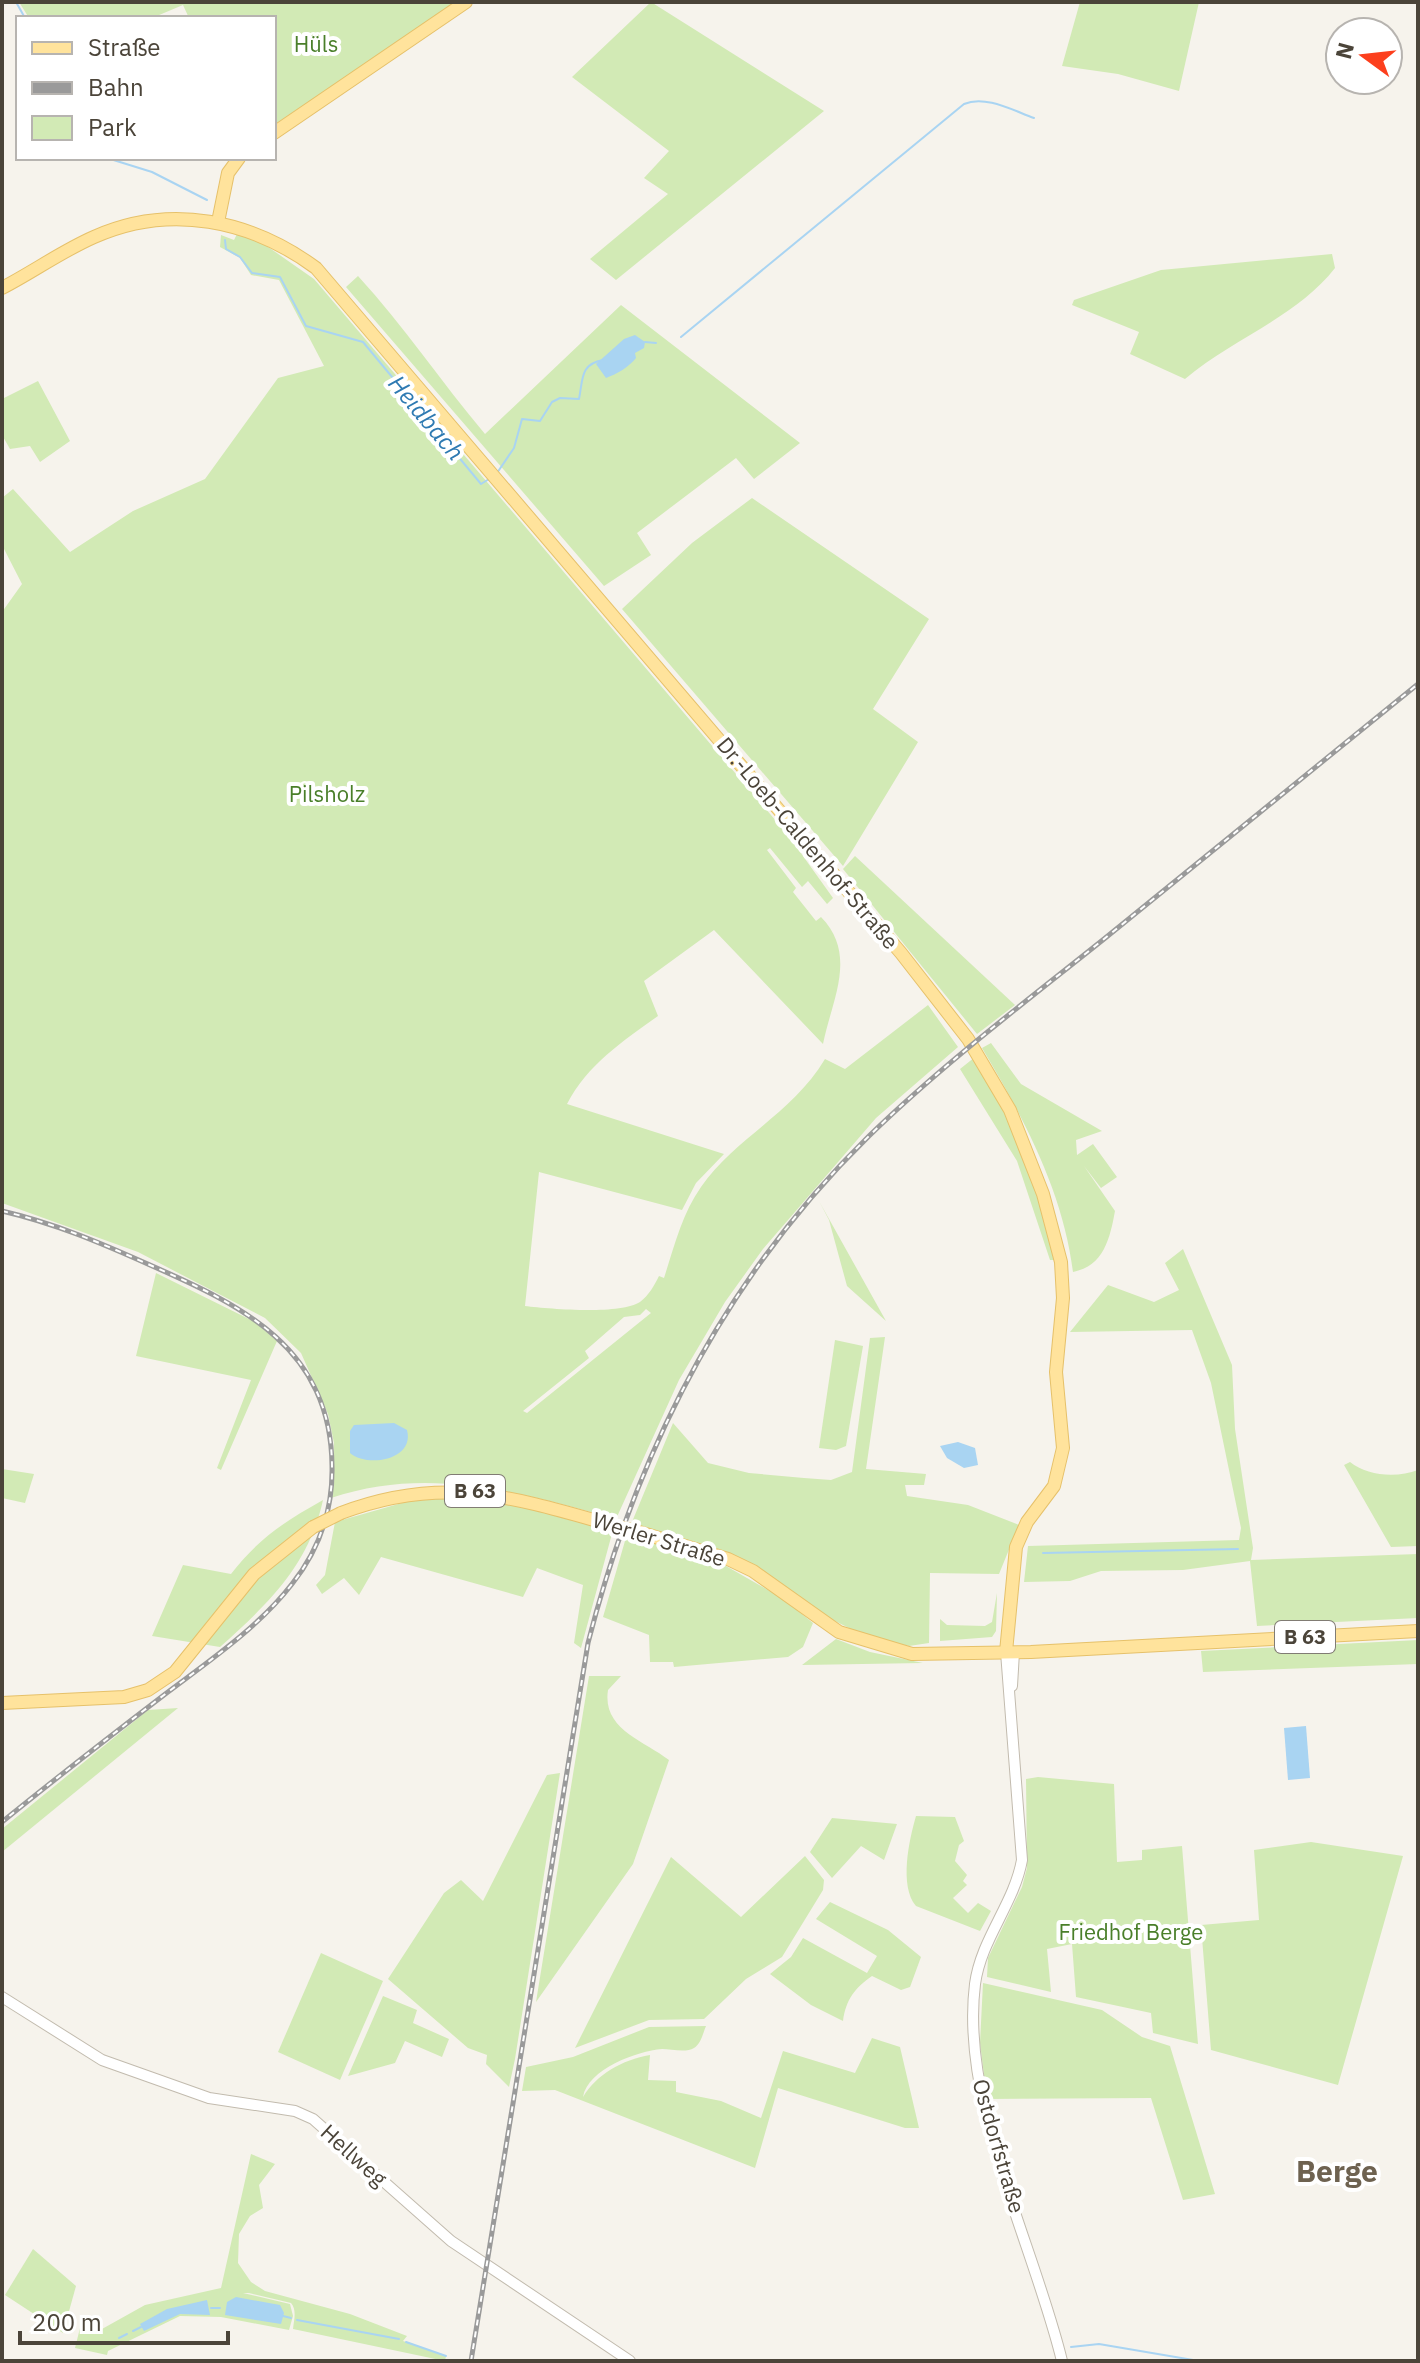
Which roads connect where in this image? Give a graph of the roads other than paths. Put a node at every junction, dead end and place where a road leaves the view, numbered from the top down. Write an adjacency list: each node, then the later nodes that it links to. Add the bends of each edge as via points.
1 (466, 2): 2 (main road)
2 (276, 132)
3 (238, 160): 4 (main road, via 228,173)
4 (218, 222): 5 (main road, Dr.-Loeb-Caldenhof-Straße, via 171,219 127,225 92,238); 7 (main road, Dr.-Loeb-Caldenhof-Straße, via 262,235 316,268 901,953 968,1039 1010,1110 1043,1194 1061,1262 1063,1298 1056,1372 1063,1448 1054,1486 1017,1542)
5 (2, 288)
6 (1418, 1631): 7 (main road, Werler Straße / B 63)
7 (1010, 1652): 8 (main road, Werler Straße / B 63, bridge, via 912,1654 860,1641 818,1619 740,1564 517,1498 466,1490 392,1496 313,1527 254,1574 175,1672 148,1690 124,1697); 11 (street, Ostdorfstraße, via 1022,1860 979,1965 973,2039 982,2100)
8 (2, 1703)
9 (2, 1997): 10 (street, Hellweg, via 102,2060 209,2098 295,2111 313,2119 451,2241)
10 (630, 2361)
11 (1062, 2361)

